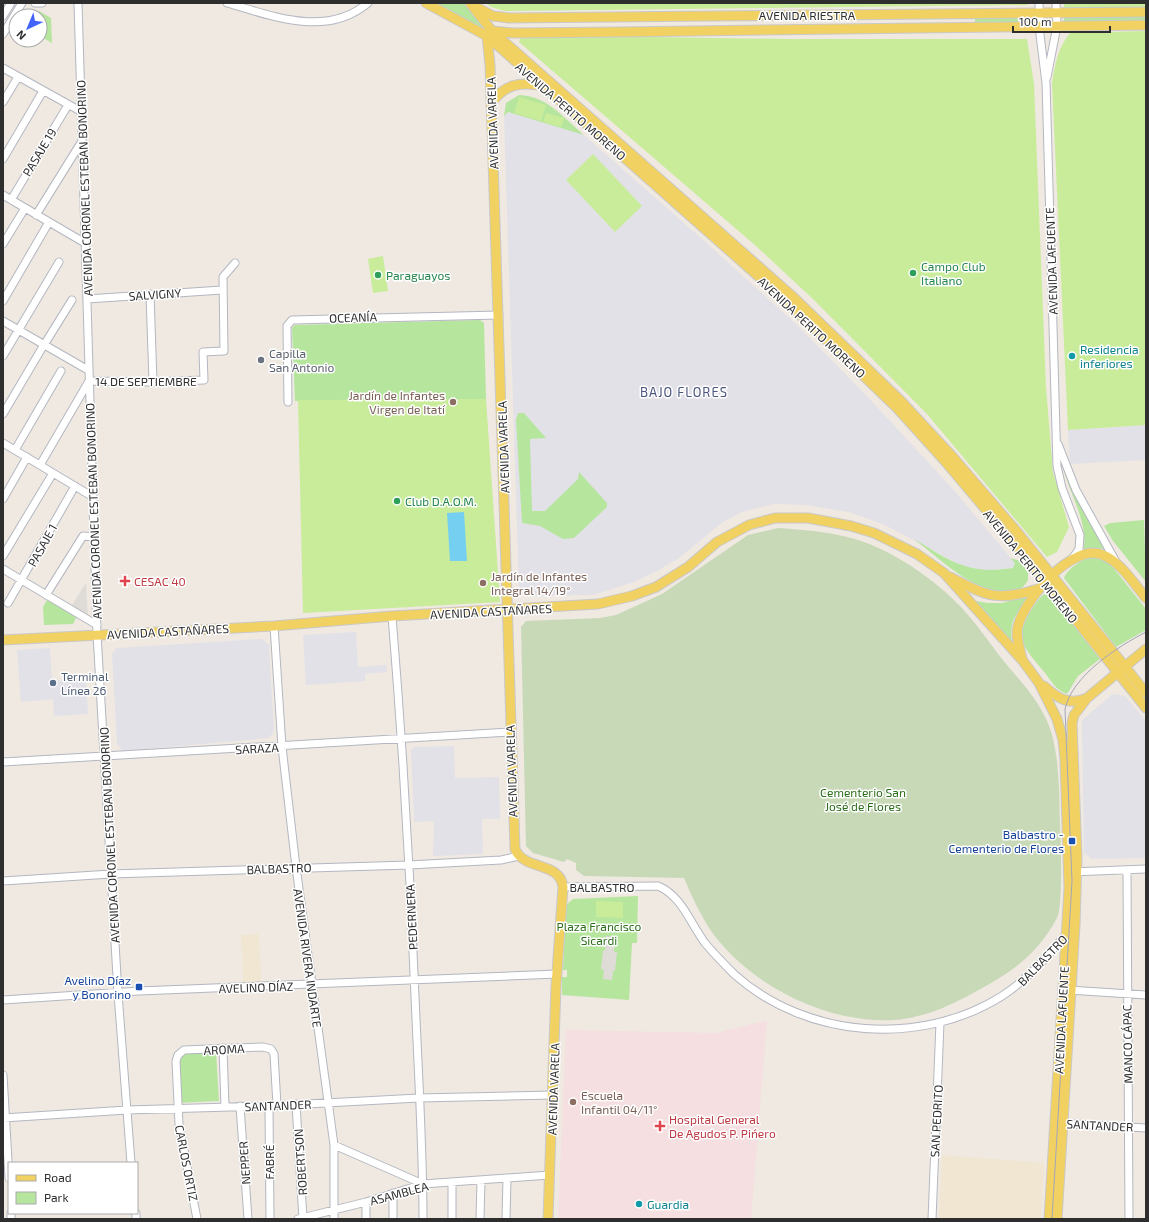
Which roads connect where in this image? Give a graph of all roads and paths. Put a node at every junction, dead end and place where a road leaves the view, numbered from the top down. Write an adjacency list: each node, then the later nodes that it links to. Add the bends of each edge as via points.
1 (11, 3): 13 (street)
2 (22, 3): 20 (street)
3 (35, 3): 4 (street)
4 (42, 3)
5 (78, 3): 31 (street, AVENIDA CORONEL ESTEBAN BONORINO)
6 (227, 3): 7 (street, via 290,20 318,22 346,17)
7 (368, 3)
8 (426, 3): 21 (main road, AVENIDA PERITO MORENO)
9 (471, 3): 14 (main road, AVENIDA RIESTRA, via 487,14 501,18); 21 (main road, AVENIDA PERITO MORENO)
10 (1038, 8): 11 (main road, AVENIDA RIESTRA); 14 (main road, AVENIDA RIESTRA); 16 (street, AVENIDA LAFUENTE)
11 (1056, 8): 12 (main road, AVENIDA RIESTRA); 17 (street, AVENIDA LAFUENTE)
12 (1146, 12)
13 (3, 16)
14 (617, 17): 19 (main road)
15 (1146, 25): 17 (main road, AVENIDA RIESTRA)
16 (1039, 26): 17 (main road, AVENIDA RIESTRA); 19 (main road, AVENIDA RIESTRA); 25 (street, AVENIDA LAFUENTE)
17 (1057, 26): 25 (street, AVENIDA LAFUENTE)
18 (512, 32): 19 (main road, AVENIDA RIESTRA); 21 (main road, AVENIDA RIESTRA); 22 (main road, via 507,38)
19 (618, 32)
20 (3, 34)
21 (489, 34): 22 (main road, AVENIDA PERITO MORENO); 26 (main road, AVENIDA PERITO MORENO); 29 (main road, AVENIDA VARELA)
22 (508, 45): 74 (main road, AVENIDA PERITO MORENO, via 790,295 902,401 951,455)
23 (3, 68): 24 (street)
24 (18, 77): 27 (street); 28 (street)
25 (1046, 83): 59 (street, AVENIDA LAFUENTE)
26 (544, 86): 29 (main road, via 513,84 504,89); 76 (main road, AVENIDA PERITO MORENO, via 784,299 897,408 949,466)
27 (43, 91): 30 (street); 33 (street)
28 (3, 102)
29 (491, 104): 48 (main road, AVENIDA VARELA)
30 (68, 105): 31 (street); 35 (street, PASAJE 19)
31 (82, 112): 32 (street, AVENIDA CORONEL ESTEBAN BONORINO)
32 (82, 141): 37 (street); 39 (street, AVENIDA CORONEL ESTEBAN BONORINO)
33 (3, 159)
34 (3, 195): 35 (street)
35 (10, 200): 36 (street)
36 (25, 208): 37 (street); 40 (street)
37 (36, 215): 38 (street)
38 (49, 222): 39 (street); 47 (street)
39 (86, 243): 45 (street, AVENIDA CORONEL ESTEBAN BONORINO)
40 (3, 244)
41 (59, 262): 50 (street)
42 (234, 263): 43 (street, 14 DE SEPTIEMBRE, via 223,277)
43 (222, 290): 44 (street, SALVIGNY); 56 (street, 14 DE SEPTIEMBRE, via 224,351 203,352 204,380)
44 (150, 294): 45 (street, SALVIGNY); 56 (street)
45 (87, 299): 53 (street, AVENIDA CORONEL ESTEBAN BONORINO)
46 (72, 300): 51 (street)
47 (3, 301)
48 (499, 314): 57 (street, OCEANÍA, via 292,320 287,326); 80 (main road, AVENIDA VARELA)
49 (3, 321): 50 (street)
50 (18, 330): 51 (street); 52 (street)
51 (43, 347): 53 (street); 58 (street)
52 (3, 356)
53 (88, 370): 55 (street, AVENIDA CORONEL ESTEBAN BONORINO)
54 (61, 371): 61 (street)
55 (89, 381): 56 (street, 14 DE SEPTIEMBRE); 63 (street); 66 (street, AVENIDA CORONEL ESTEBAN BONORINO)
56 (153, 382)
57 (288, 402)
58 (3, 414)
59 (1056, 438): 70 (street, AVENIDA LAFUENTE, via 1059,477 1080,535 1078,549); 71 (street, AVENIDA LAFUENTE, via 1076,490)
60 (3, 443): 61 (street)
61 (15, 450): 62 (street)
62 (27, 457): 63 (street); 67 (street)
63 (40, 465): 64 (street)
64 (53, 473): 65 (street); 69 (street)
65 (75, 486): 66 (street); 75 (street, PASAJE 1)
66 (93, 497): 68 (street, AVENIDA CORONEL ESTEBAN BONORINO)
67 (3, 499)
68 (94, 537): 77 (street, via 83,536); 83 (street, AVENIDA CORONEL ESTEBAN BONORINO)
69 (3, 556)
70 (1073, 558): 71 (main road, via 1097,553); 74 (main road)
71 (1118, 565): 78 (main road)
72 (3, 570): 75 (street)
73 (944, 573): 76 (main road, AVENIDA CASTAÑARES, via 978,591 999,597 1010,597); 80 (main road, AVENIDA CASTAÑARES, via 917,554 874,533 821,520 775,518 762,520 733,532 678,574 656,587 632,596 598,604); 86 (main road, AVENIDA CASTAÑARES)
74 (1052, 576): 76 (main road); 87 (main road, AVENIDA PERITO MORENO)
75 (22, 580): 77 (street); 79 (street, PASAJE 1)
76 (1042, 586): 86 (main road, AVENIDA LAFUENTE, via 1017,627); 87 (main road, AVENIDA PERITO MORENO)
77 (46, 595): 83 (street)
78 (1146, 598)
79 (8, 604)
80 (508, 610): 81 (main road, AVENIDA CASTAÑARES); 92 (main road, AVENIDA VARELA)
81 (392, 616): 82 (main road, AVENIDA CASTAÑARES); 93 (street, PEDERNERA)
82 (274, 626): 83 (main road, AVENIDA CASTAÑARES); 94 (street, AVENIDA RIVERA INDARTE)
83 (97, 630): 84 (main road, AVENIDA CASTAÑARES); 95 (street, AVENIDA CORONEL ESTEBAN BONORINO)
84 (3, 640)
85 (1146, 649): 87 (main road, AVENIDA LAFUENTE)
86 (1023, 661): 88 (main road, AVENIDA LAFUENTE)
87 (1122, 670): 89 (main road, AVENIDA PERITO MORENO); 90 (main road, AVENIDA LAFUENTE); 91 (main road, AVENIDA PERITO MORENO)
88 (1039, 682): 90 (main road, AVENIDA LAFUENTE, via 1066,701 1075,702); 102 (main road, AVENIDA LAFUENTE, via 1052,707 1063,740)
89 (1146, 693)
90 (1087, 698): 102 (main road, AVENIDA LAFUENTE, via 1074,715 1072,723)
91 (1146, 708)
92 (510, 732): 93 (street, SARAZA); 97 (main road, AVENIDA VARELA, via 515,850)
93 (402, 738): 94 (street, SARAZA); 98 (street, PEDERNERA)
94 (282, 747): 95 (street, SARAZA); 99 (street, AVENIDA RIVERA INDARTE)
95 (104, 757): 96 (street, SARAZA); 103 (street, AVENIDA CORONEL ESTEBAN BONORINO)
96 (3, 762)
97 (519, 856): 98 (street, BALBASTRO, via 501,860); 105 (main road, BALBASTRO, via 556,873)
98 (409, 865): 99 (street, BALBASTRO); 109 (street, PEDERNERA)
99 (296, 867): 103 (street, BALBASTRO); 110 (street, AVENIDA RIVERA INDARTE)
100 (1146, 869): 101 (street)
101 (1127, 870): 102 (street); 113 (street, MANCO CÁPAC)
102 (1073, 872): 106 (main road, AVENIDA LAFUENTE); 107 (main road, AVENIDA LAFUENTE)
103 (112, 874): 104 (street, BALBASTRO); 112 (street, AVENIDA CORONEL ESTEBAN BONORINO)
104 (3, 881)
105 (563, 887): 108 (main road, AVENIDA VARELA); 116 (street, BALBASTRO, via 658,886 668,890 676,897 706,943 736,975 771,1000 811,1018 875,1030 904,1029)
106 (1075, 925): 107 (street, BALBASTRO); 111 (main road, AVENIDA LAFUENTE)
107 (1066, 935): 111 (main road, AVENIDA LAFUENTE); 116 (street, BALBASTRO, via 1029,976 1016,986 972,1012)
108 (557, 974): 109 (street, AVELINO DÍAZ); 121 (main road, AVENIDA VARELA)
109 (414, 981): 110 (street, AVELINO DÍAZ); 122 (street, PEDERNERA)
110 (312, 984): 112 (street, AVELINO DÍAZ); 123 (street, AVENIDA RIVERA INDARTE)
111 (1067, 990): 113 (street); 131 (main road, AVENIDA LAFUENTE)
112 (118, 994): 115 (street, AVELINO DÍAZ); 129 (street, AVENIDA CORONEL ESTEBAN BONORINO)
113 (1126, 994): 114 (street); 132 (street, MANCO CÁPAC)
114 (1146, 995)
115 (3, 1000)
116 (940, 1023): 157 (street, SAN PEDRITO)
117 (223, 1048): 118 (street, AROMA); 119 (street, AROMA, via 184,1050); 127 (street)
118 (271, 1049): 125 (street, FABRÉ, via 274,1054)
119 (178, 1055): 128 (street, CARLOS ORTIZ)
120 (3, 1075): 130 (street)
121 (553, 1095): 122 (street, SANTANDER); 137 (main road, AVENIDA VARELA)
122 (419, 1098): 123 (street, SANTANDER); 141 (street, PEDERNERA)
123 (328, 1103): 124 (street, SANTANDER); 134 (street, AVENIDA RIVERA INDARTE)
124 (296, 1104): 125 (street, SANTANDER); 148 (street, ROBERTSON)
125 (273, 1105): 126 (street, SANTANDER); 147 (street, FABRÉ)
126 (240, 1106): 127 (street, SANTANDER); 146 (street, NEPPER)
127 (225, 1107): 128 (street, SANTANDER)
128 (177, 1108): 129 (street, SANTANDER); 145 (street, CARLOS ORTIZ)
129 (127, 1110): 130 (street, SANTANDER); 135 (street, AVENIDA CORONEL ESTEBAN BONORINO)
130 (5, 1118): 136 (street)
131 (1059, 1123): 132 (street, SANTANDER); 158 (main road, AVENIDA LAFUENTE); 159 (main road, AVENIDA LAFUENTE)
132 (1128, 1126): 133 (street, SANTANDER); 160 (street, MANCO CÁPAC)
133 (1146, 1128)
134 (334, 1145): 141 (street); 144 (street, AVENIDA RIVERA INDARTE)
135 (131, 1162)
136 (8, 1163)
137 (550, 1175): 138 (street, ASAMBLEA); 156 (main road, AVENIDA VARELA)
138 (507, 1178): 139 (street, ASAMBLEA); 155 (street)
139 (480, 1180): 140 (street, ASAMBLEA); 154 (street)
140 (452, 1183): 141 (street, ASAMBLEA); 153 (street)
141 (423, 1184): 142 (street, ASAMBLEA); 152 (street, PEDERNERA)
142 (393, 1193): 143 (street, ASAMBLEA); 151 (street)
143 (366, 1202): 144 (street, ASAMBLEA); 150 (street)
144 (334, 1210): 148 (street, ASAMBLEA); 149 (street, AVENIDA RIVERA INDARTE)
145 (197, 1219)
146 (248, 1219)
147 (270, 1219)
148 (302, 1219)
149 (334, 1219)
150 (366, 1219)
151 (393, 1219)
152 (423, 1219)
153 (452, 1219)
154 (480, 1219)
155 (506, 1219)
156 (548, 1219)
157 (932, 1219)
158 (1049, 1219)
159 (1057, 1219)
160 (1129, 1219)

